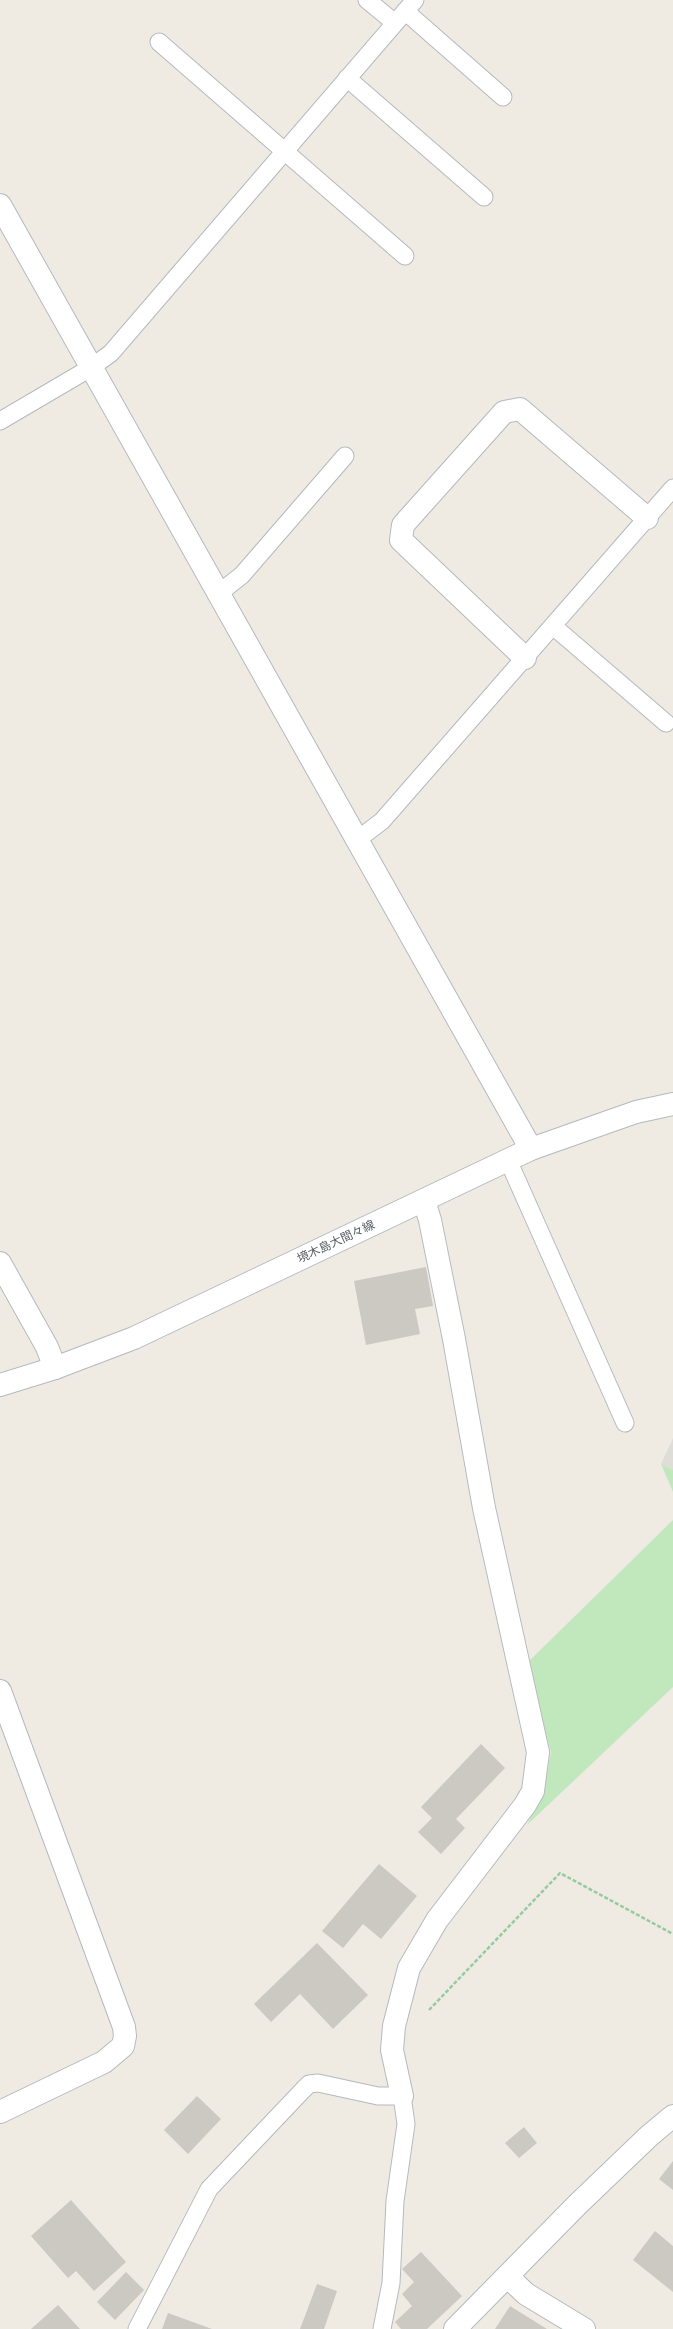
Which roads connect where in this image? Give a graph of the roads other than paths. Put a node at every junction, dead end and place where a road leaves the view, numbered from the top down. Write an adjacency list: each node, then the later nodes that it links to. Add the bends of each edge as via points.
1 (367, 0): 2 (lane)
2 (405, 12): 4 (lane); 5 (lane)
3 (159, 42): 6 (lane)
4 (347, 78): 6 (lane); 7 (lane)
5 (503, 97)
6 (283, 151): 9 (lane); 10 (lane, via 111,353)
7 (484, 197)
8 (0, 205): 10 (street)
9 (405, 256)
10 (92, 367): 11 (lane); 15 (street)
11 (0, 421)
12 (345, 456): 15 (lane, via 242,575)
13 (673, 488): 14 (lane)
14 (647, 518): 16 (lane); 17 (street, via 520,410 504,412 403,525 401,540)
15 (218, 594): 19 (street)
16 (553, 626): 17 (lane); 18 (lane)
17 (525, 658): 19 (lane, via 382,821)
18 (666, 723)
19 (357, 840): 21 (street)
20 (673, 1104): 21 (street, 境木島大間々線, via 636,1112)
21 (531, 1149): 22 (street, 境木島大間々線)
22 (508, 1160): 23 (street, 境木島大間々線); 27 (lane)
23 (424, 1200): 25 (street, 境木島大間々線, via 134,1338); 30 (street, via 454,1339 484,1508 538,1752 533,1791 525,1805 441,1914 409,1968 394,2026 392,2050)
24 (0, 1263): 25 (street, via 47,1347)
25 (55, 1368): 26 (street, 境木島大間々線)
26 (0, 1385)
27 (625, 1423)
28 (0, 1691): 29 (street)
29 (7, 1735): 31 (street, via 124,2027 125,2036 123,2046 104,2062)
30 (402, 2096): 34 (lane, via 378,2096 318,2083 309,2084 209,2189); 35 (lane, via 406,2124 395,2201 391,2284)
31 (0, 2112)
32 (672, 2117): 33 (street, via 589,2194)
33 (507, 2276): 36 (street); 37 (street, via 540,2303)
34 (137, 2329)
35 (382, 2329)
36 (455, 2329)
37 (584, 2329)

